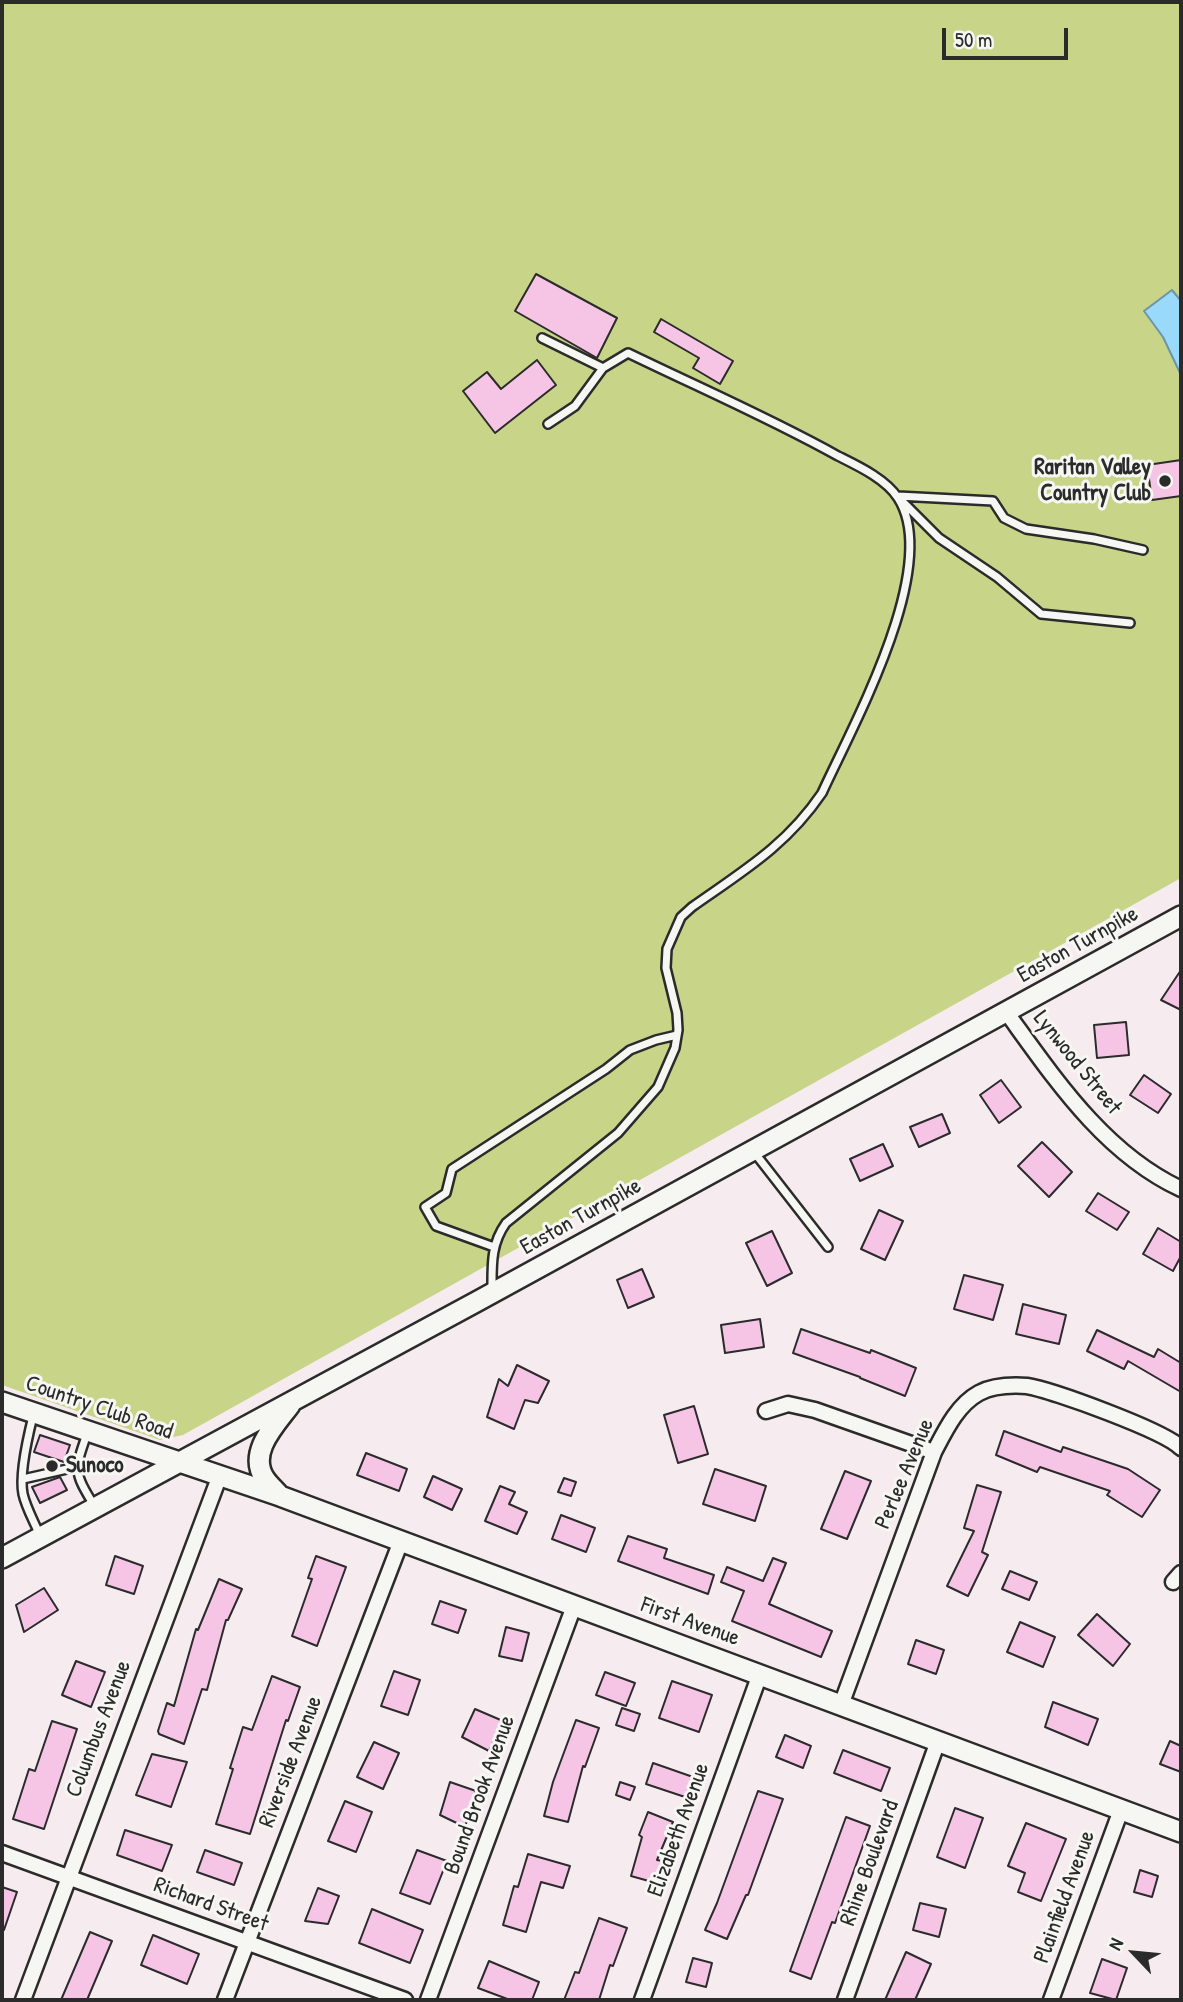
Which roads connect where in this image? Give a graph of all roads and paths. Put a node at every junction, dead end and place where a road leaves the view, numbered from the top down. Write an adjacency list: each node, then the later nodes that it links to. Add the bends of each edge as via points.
1 (542, 338): 2 (lane)
2 (603, 368): 3 (lane, via 575,406); 4 (lane, via 628,353 797,433 861,468)
3 (548, 424)
4 (898, 496): 5 (lane, via 993,501 1004,518 1026,529); 6 (lane, via 939,538 1041,614); 9 (lane, via 910,556 898,620 822,793 810,810 775,849 681,917 667,949 666,968 677,1013)
5 (1143, 550)
6 (1130, 623)
7 (1181, 916): 8 (main road, Easton Turnpike)
8 (1007, 1013): 10 (main road, Easton Turnpike); 11 (street, Lynwood Street, via 1066,1094 1098,1129)
9 (677, 1035): 12 (lane, via 658,1087 641,1109 506,1223); 12 (lane, via 630,1050 452,1169 446,1193 425,1207 436,1226)
10 (753, 1151): 13 (lane); 14 (main road, Easton Turnpike)
11 (1181, 1189)
12 (494, 1247): 14 (lane)
13 (828, 1247)
14 (492, 1293): 15 (main road, Easton Turnpike)
15 (293, 1401): 22 (main road, Easton Turnpike); 26 (main road, via 266,1439 259,1459 265,1479)
16 (2, 1402): 18 (main road, Country Club Road)
17 (766, 1411): 21 (street, via 788,1404 815,1410)
18 (34, 1413): 19 (main road, Country Club Road); 25 (lane)
19 (88, 1430): 22 (main road, Country Club Road); 23 (lane)
20 (1181, 1448): 21 (street, Perlee Avenue, via 1156,1432 1056,1395 1003,1386 979,1393 962,1407)
21 (934, 1452): 33 (street, Perlee Avenue)
22 (180, 1462): 24 (main road, First Avenue); 27 (main road, Easton Turnpike)
23 (76, 1467): 25 (lane); 27 (lane)
24 (220, 1475): 26 (main road, First Avenue); 38 (street, Columbus Avenue)
25 (23, 1479): 28 (lane, via 23,1494)
26 (281, 1496): 29 (main road, First Avenue)
27 (95, 1508): 28 (main road, Easton Turnpike)
28 (41, 1537): 30 (main road, Easton Turnpike)
29 (401, 1541): 31 (main road, First Avenue); 39 (street, Riverside Avenue)
30 (2, 1558)
31 (574, 1606): 32 (main road, First Avenue); 43 (street, Bound Brook Avenue)
32 (760, 1674): 33 (main road, First Avenue); 44 (street, Elizabeth Avenue)
33 (841, 1705): 34 (main road, First Avenue)
34 (938, 1741): 35 (main road, First Avenue); 45 (street, Rhine Boulevard)
35 (1121, 1810): 36 (main road, First Avenue); 46 (street, Plainfield Avenue)
36 (1181, 1832)
37 (2, 1853): 38 (street, Richard Street)
38 (67, 1877): 39 (street, Richard Street); 40 (street, Columbus Avenue)
39 (246, 1941): 41 (street, Riverside Avenue); 42 (street, Richard Street)
40 (23, 2000)
41 (225, 2000)
42 (405, 2000)
43 (428, 2000)
44 (642, 2000)
45 (845, 2000)
46 (1051, 2000)

